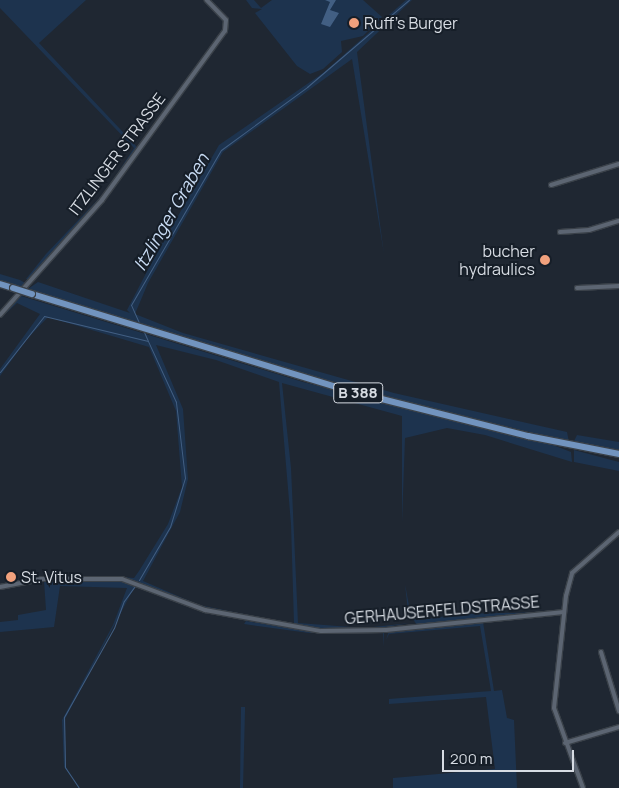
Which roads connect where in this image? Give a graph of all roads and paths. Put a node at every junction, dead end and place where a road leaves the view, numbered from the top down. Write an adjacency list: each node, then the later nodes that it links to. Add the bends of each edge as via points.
1 (206, 0): 9 (street, ITZLINGER STRASSE, via 227,24 110,191)
2 (619, 164): 3 (street)
3 (551, 185)
4 (619, 221): 5 (street, via 589,230)
5 (560, 232)
6 (0, 284): 10 (main road, B 388, bridge, via 350,391)
7 (619, 286): 8 (street)
8 (577, 288)
9 (0, 314)
10 (619, 456)
11 (619, 532): 13 (street, via 572,573)
12 (0, 587): 13 (street, GERHAUSERFELDSTRASSE, via 52,578 122,579 204,610 321,631 386,630)
13 (564, 612): 17 (street, via 554,708)
14 (601, 652): 15 (street)
15 (619, 711)
16 (619, 727): 17 (street)
17 (565, 743): 18 (street)
18 (583, 788)

